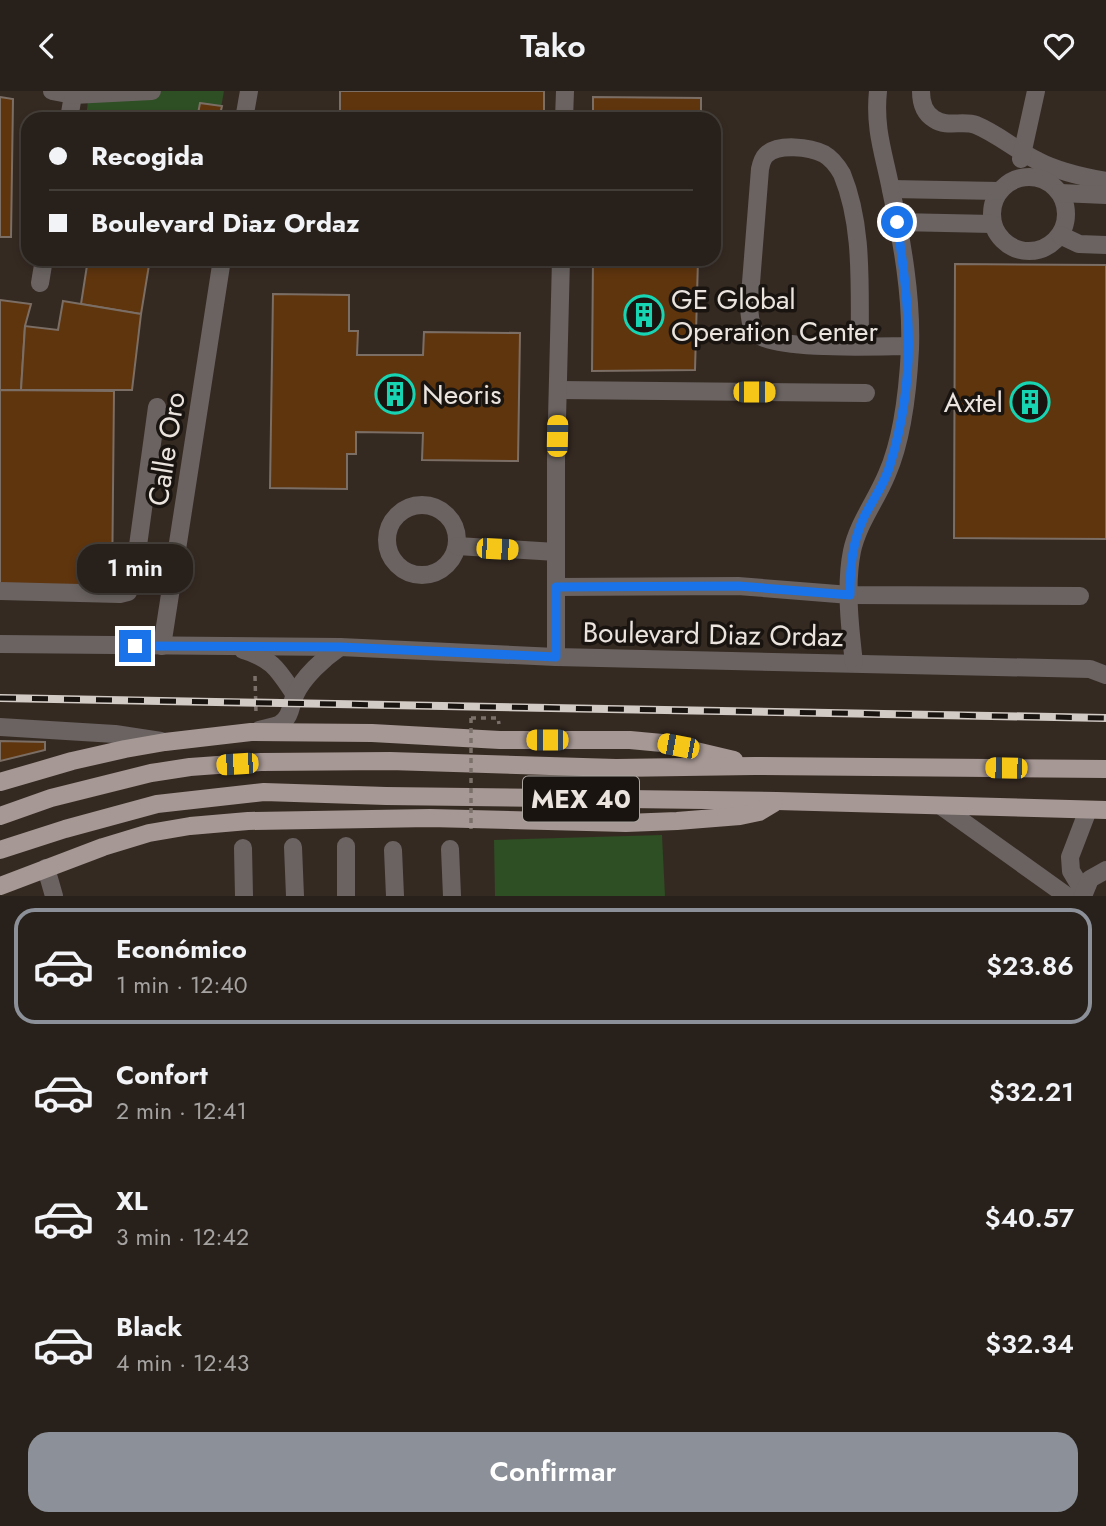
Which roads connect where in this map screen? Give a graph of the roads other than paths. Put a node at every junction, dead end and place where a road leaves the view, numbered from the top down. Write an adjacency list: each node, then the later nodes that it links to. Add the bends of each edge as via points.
1 (52, 91): 8 (street)
2 (152, 91): 8 (street)
3 (248, 91): 10 (street)
4 (565, 91): 11 (street)
5 (878, 91): 15 (street, via 877,132)
6 (921, 91): 12 (street, via 922,104 936,122 973,124)
7 (1036, 91): 12 (street)
8 (73, 95): 9 (street)
9 (70, 112)
10 (245, 112)
11 (564, 112)
12 (1022, 150): 13 (street); 14 (street, via 1058,170)
13 (1018, 178): 16 (street); 17 (street, via 1041,179)
14 (1106, 181)
15 (891, 190): 16 (street); 19 (street)
16 (999, 191): 20 (street)
17 (1059, 193): 18 (street); 21 (street, via 1066,214)
18 (1106, 195)
19 (897, 222): 20 (street); 28 (street)
20 (993, 223): 21 (street, via 1006,243 1017,249 1041,249)
21 (1059, 235): 22 (street, via 1079,244)
22 (1106, 245)
23 (43, 266): 26 (street)
24 (221, 266): 40 (street, Calle Oro)
25 (561, 266): 29 (street)
26 (40, 283)
27 (860, 346): 27 (street, via 812,347 765,338 751,325 760,169 768,153 806,149 824,154 841,173 858,251); 28 (street)
28 (910, 346): 36 (street, via 907,389 893,456 856,536)
29 (558, 390): 30 (street); 33 (street)
30 (866, 393)
31 (157, 407): 35 (street, via 128,592)
32 (457, 546): 33 (street)
33 (556, 552): 34 (street)
34 (556, 587): 36 (street, via 738,586); 42 (street)
35 (0, 591)
36 (850, 595): 37 (street); 44 (street)
37 (1080, 596)
38 (0, 644): 40 (street, Boulevard Diaz Ordaz)
39 (230, 645): 40 (street, Boulevard Diaz Ordaz); 41 (street, Boulevard Diaz Ordaz); 46 (street, via 271,662)
40 (162, 646)
41 (340, 647): 42 (street, Boulevard Diaz Ordaz); 46 (street, via 322,659)
42 (556, 657): 44 (street, Boulevard Diaz Ordaz)
43 (1106, 661): 45 (street, Boulevard Diaz Ordaz)
44 (854, 663): 45 (street, Boulevard Diaz Ordaz)
45 (1098, 672)
46 (295, 695): 48 (street, via 292,711 280,723)
47 (0, 727): 49 (street)
48 (253, 728): 49 (main road); 50 (main road, via 500,740 630,740 694,749)
49 (165, 742): 52 (main road)
50 (754, 766): 51 (main road, MEX 40); 56 (main road, MEX 40, via 261,762 164,771 110,782)
51 (1106, 769)
52 (0, 782)
53 (777, 801): 54 (main road, MEX 40); 61 (main road, MEX 40, via 264,792 157,804); 63 (main road, via 740,816 677,821 430,818 225,823 149,834)
54 (942, 806): 55 (main road, MEX 40); 66 (street)
55 (1097, 810): 66 (street, via 1070,857)
56 (0, 816)
57 (346, 846): 70 (street)
58 (293, 847): 69 (street)
59 (243, 848): 68 (street)
60 (450, 849): 72 (street)
61 (0, 850)
62 (393, 850): 71 (street)
63 (46, 867): 65 (main road); 67 (street)
64 (1106, 870): 66 (street)
65 (0, 885)
66 (1077, 894)
67 (54, 896)
68 (244, 896)
69 (296, 896)
70 (346, 896)
71 (395, 896)
72 (452, 896)

